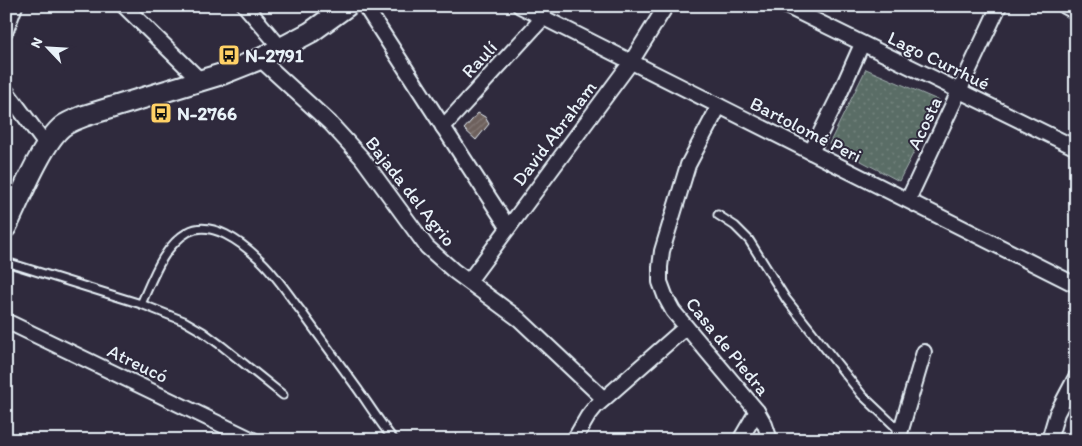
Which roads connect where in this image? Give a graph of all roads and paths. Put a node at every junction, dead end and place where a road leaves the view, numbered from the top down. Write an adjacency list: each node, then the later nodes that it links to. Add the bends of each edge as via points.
1 (15, 6): 13 (street)
2 (124, 6): 18 (street)
3 (245, 6): 15 (street)
4 (348, 6): 15 (main road)
5 (365, 6): 22 (street)
6 (520, 6): 12 (street, Bartolomé Peri)
7 (666, 6): 17 (street, David Abraham)
8 (786, 6): 14 (street, Lago Currhué)
9 (1000, 6): 20 (street, Acosta)
10 (1065, 6): 11 (street)
11 (1076, 12)
12 (543, 18): 17 (street, Bartolomé Peri); 22 (street, Raulí)
13 (6, 30)
14 (862, 44): 20 (street, Lago Currhué); 25 (street)
15 (281, 48): 16 (main road)
16 (260, 59): 18 (main road); 31 (street, Bajada del Agrio, via 347,140 427,247)
17 (631, 62): 21 (street, Bartolomé Peri); 29 (street, David Abraham)
18 (201, 81): 23 (main road, via 72,120)
19 (6, 91): 23 (street)
20 (960, 91): 24 (street, Lago Currhué); 26 (street, Acosta)
21 (719, 106): 25 (street, Bartolomé Peri); 35 (street, Casa de Piedra, via 688,165 662,251 660,282 666,298)
22 (443, 126): 29 (street)
23 (46, 146): 28 (main road)
24 (1076, 148)
25 (811, 152): 26 (street, Bartolomé Peri)
26 (908, 200): 32 (street, Bartolomé Peri)
27 (718, 215): 41 (lane, via 749,240 786,299 862,395)
28 (7, 224)
29 (508, 227): 31 (street, David Abraham)
30 (6, 262): 33 (lane)
31 (469, 281): 39 (street, Bajada del Agrio, via 518,319)
32 (1076, 284)
33 (141, 304): 38 (lane, via 203,332); 43 (lane, via 172,245 189,232 203,228 221,232 242,244 276,277)
34 (6, 321): 42 (street, Atreucó)
35 (686, 327): 39 (street); 40 (street, Casa de Piedra)
36 (924, 352): 41 (street)
37 (1076, 377): 47 (street, via 1057,413)
38 (283, 395)
39 (604, 399): 44 (street, via 588,416)
40 (757, 411): 45 (street); 46 (street, Casa de Piedra)
41 (899, 435)
42 (253, 440)
43 (394, 440)
44 (574, 440)
45 (740, 440)
46 (770, 440)
47 (1049, 440)

